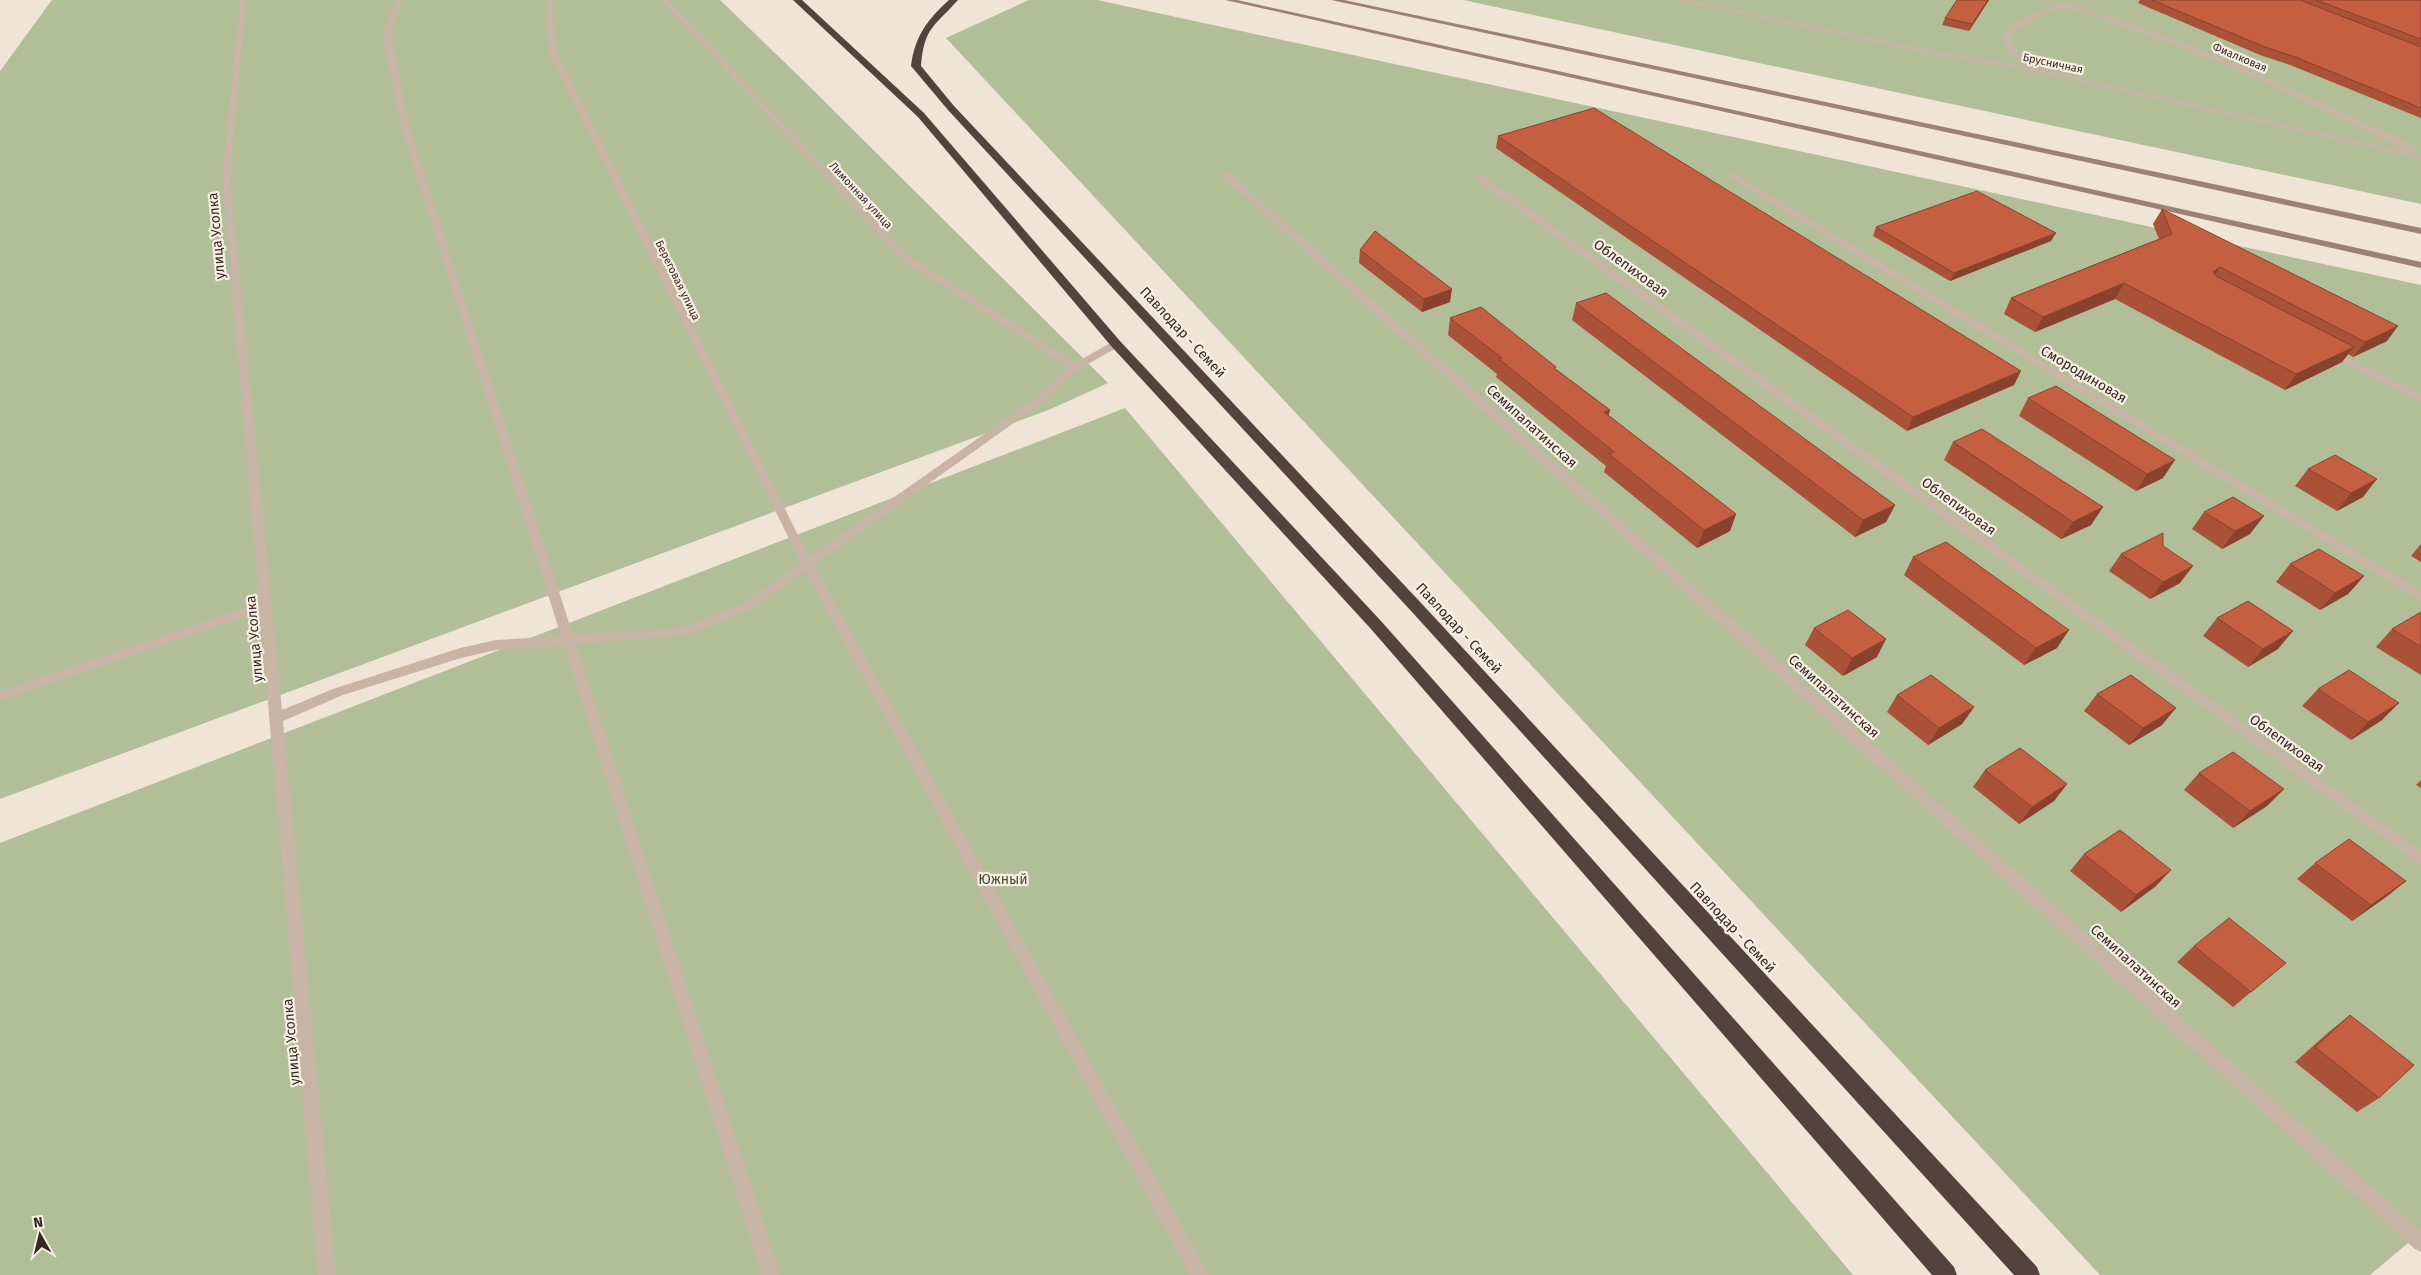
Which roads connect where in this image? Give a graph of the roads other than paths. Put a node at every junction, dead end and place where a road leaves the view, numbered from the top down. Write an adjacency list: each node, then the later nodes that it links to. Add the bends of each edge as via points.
1 (243, 0): 26 (street, улица Усолка, via 226,178)
2 (399, 0): 27 (street, via 387,35 405,127)
3 (549, 0): 24 (street, Береговая улица, via 553,52)
4 (664, 0): 22 (street, Лимонная улица, via 903,256)
5 (797, 0): 21 (highway, via 921,116)
6 (954, 0): 36 (highway, Павлодар - Семей, via 931,20 917,44 916,66 951,108 1417,608)
7 (1228, 0): 19 (main road)
8 (1334, 0): 18 (main road)
9 (1679, 0): 13 (street, Брусничная, via 1925,51)
10 (2043, 0): 12 (street, Фиалковая)
11 (2089, 0): 12 (street)
12 (2068, 6): 13 (street, via 2036,14 2012,27 2006,38 2014,53); 14 (street, Фиалковая, via 2156,34 2292,91)
13 (2032, 69): 14 (street, Брусничная)
14 (2421, 156)
15 (1225, 174): 31 (street, Семипалатинская)
16 (1732, 175): 25 (street, Смородиновая)
17 (1479, 177): 30 (street, Облепиховая)
18 (2421, 231)
19 (2421, 265)
20 (2316, 343): 23 (street)
21 (1116, 344): 22 (street); 35 (highway, via 1382,632)
22 (1074, 367): 24 (street, via 1038,402)
23 (2421, 399)
24 (807, 564): 27 (street, via 748,606 683,632); 34 (street, Береговая улица)
25 (2421, 597)
26 (266, 605): 28 (street); 29 (street, улица Усолка)
27 (569, 641): 29 (street, via 496,645 460,653 338,692); 33 (street)
28 (0, 696)
29 (276, 718): 32 (street, улица Усолка)
30 (2421, 859)
31 (2421, 1243)
32 (327, 1275)
33 (771, 1275)
34 (1200, 1275)
35 (1946, 1275)
36 (2029, 1275)

